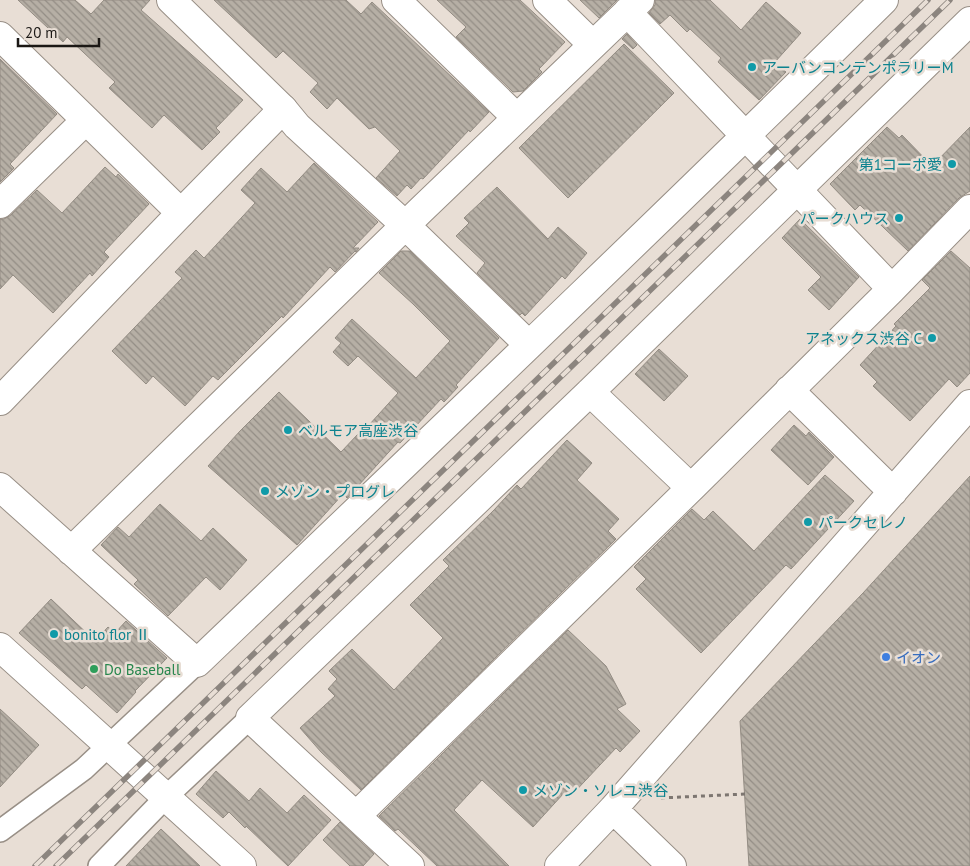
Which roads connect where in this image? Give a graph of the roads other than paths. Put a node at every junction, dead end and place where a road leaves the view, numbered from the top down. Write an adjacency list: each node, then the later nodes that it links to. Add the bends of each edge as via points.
1 (171, 0): 9 (street)
2 (396, 0): 10 (street)
3 (546, 0): 8 (street)
4 (884, 0): 12 (street)
5 (634, 6): 8 (street); 12 (street)
6 (970, 21): 13 (street)
7 (0, 36): 11 (street)
8 (593, 45): 10 (street)
9 (284, 109): 16 (street); 17 (street, via 297,126)
10 (517, 118): 17 (street)
11 (86, 120): 14 (street); 16 (street)
12 (746, 136): 13 (street); 19 (street)
13 (798, 190): 18 (street); 21 (street)
14 (0, 204)
15 (970, 209): 18 (street)
16 (181, 213): 22 (street)
17 (405, 226): 19 (street); 27 (street)
18 (892, 289): 20 (street)
19 (529, 345): 29 (street)
20 (789, 390): 25 (street); 26 (street)
21 (590, 392): 25 (street); 30 (street)
22 (0, 401)
23 (970, 404): 26 (street)
24 (0, 487): 27 (street)
25 (690, 488): 34 (street)
26 (893, 492): 33 (street)
27 (71, 551): 29 (street)
28 (0, 646): 31 (street)
29 (196, 663): 31 (street)
30 (250, 718): 32 (street); 34 (street)
31 (109, 745): 32 (street); 35 (street, via 84,769)
32 (166, 797): 36 (street); 37 (street)
33 (613, 809): 39 (street); 40 (street)
34 (356, 816): 38 (street)
35 (0, 831)
36 (237, 865)
37 (99, 866)
38 (410, 866)
39 (559, 866)
40 (672, 866)

